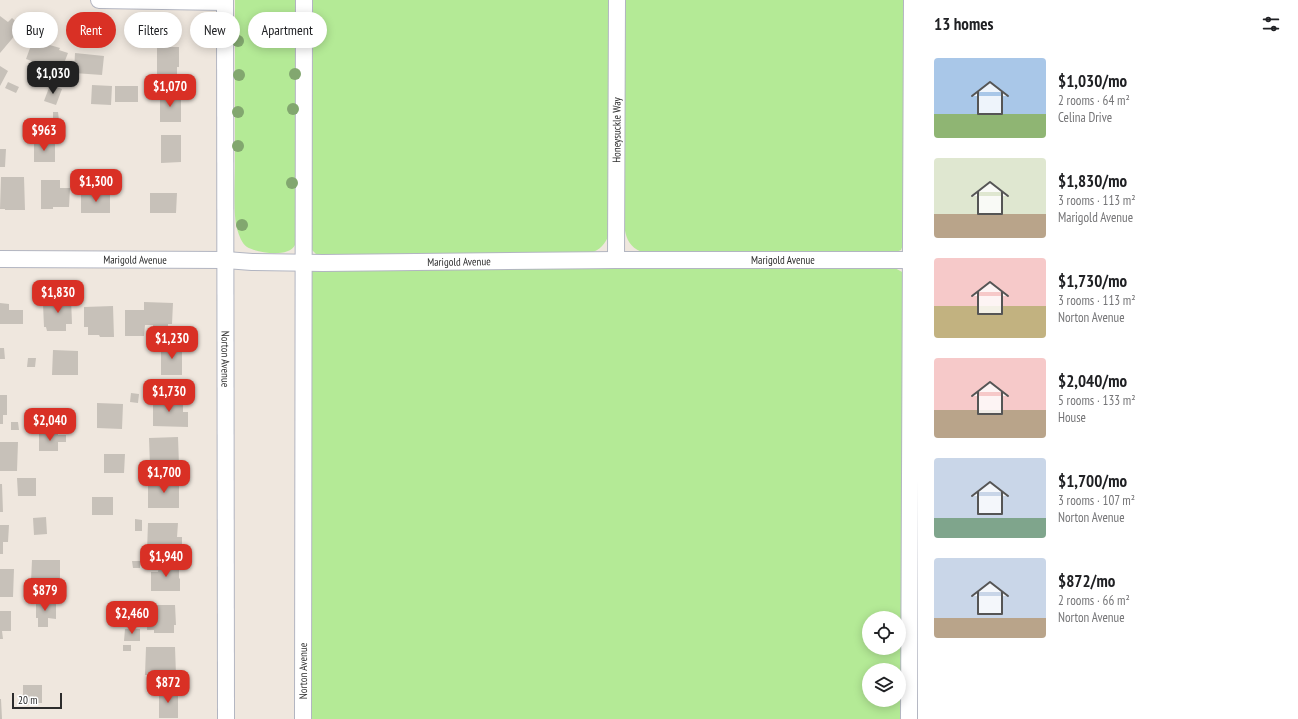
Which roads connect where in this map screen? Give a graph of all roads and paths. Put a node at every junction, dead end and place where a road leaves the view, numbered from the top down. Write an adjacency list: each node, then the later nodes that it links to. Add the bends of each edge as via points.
1 (99, 0): 5 (street)
2 (304, 0): 10 (street, Norton Avenue)
3 (617, 0): 8 (street, Honeysuckle Way)
4 (912, 0): 9 (street)
5 (224, 1): 7 (street, Norton Avenue)
6 (0, 259): 7 (street, Marigold Avenue)
7 (226, 260): 10 (street, Marigold Avenue); 11 (street, Norton Avenue)
8 (616, 260): 9 (street, Marigold Avenue); 10 (street, Marigold Avenue)
9 (914, 260): 13 (street)
10 (304, 262): 12 (street, Norton Avenue)
11 (226, 719)
12 (303, 719)
13 (909, 719)

